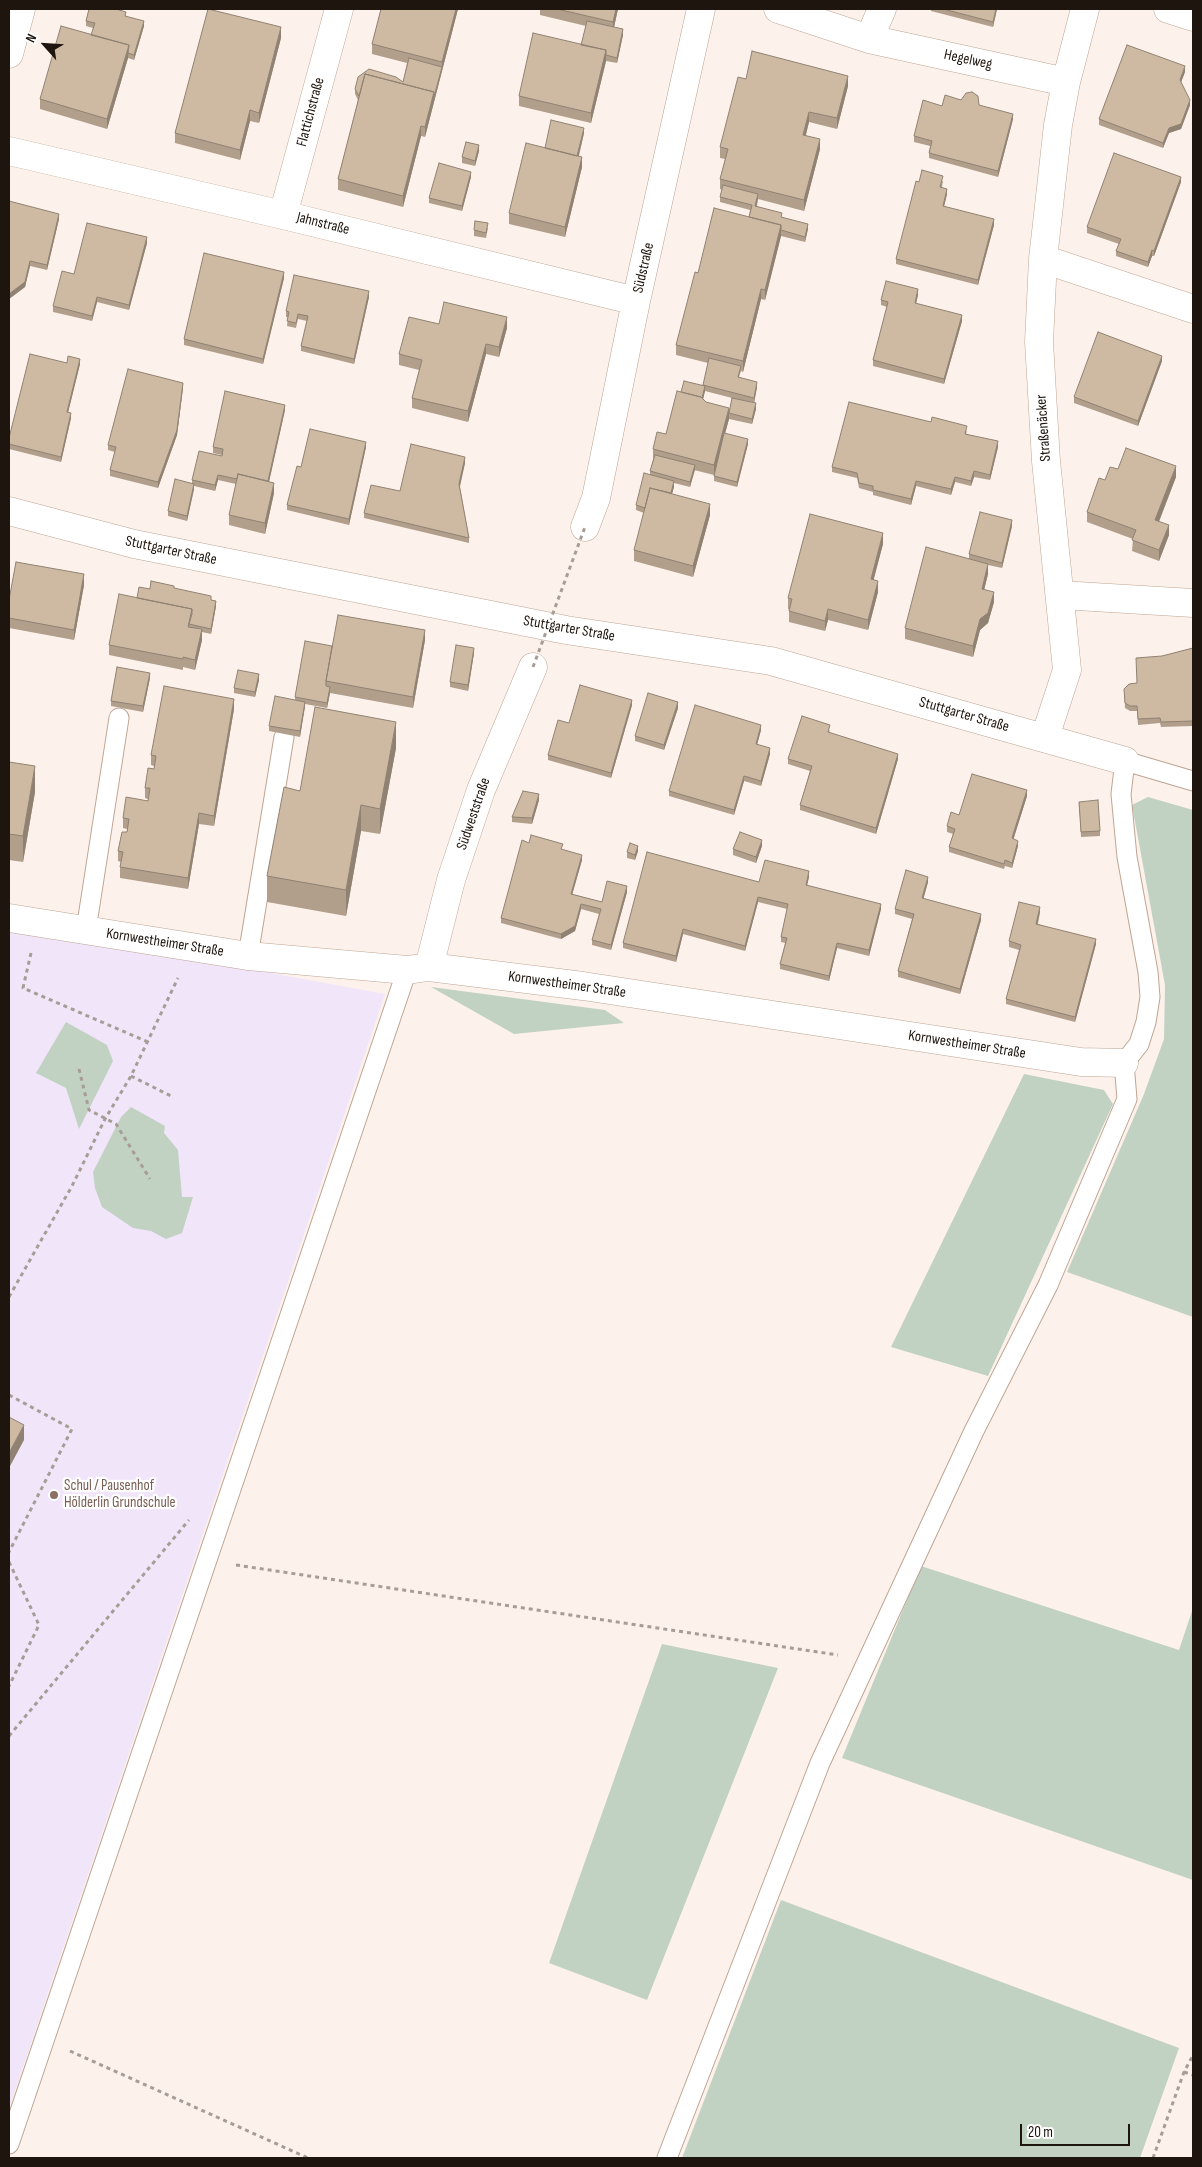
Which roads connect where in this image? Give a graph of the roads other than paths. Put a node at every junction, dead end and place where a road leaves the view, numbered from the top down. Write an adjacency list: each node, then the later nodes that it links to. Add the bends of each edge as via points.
1 (21, 9): 10 (street)
2 (339, 9): 13 (street, Flattichstraße)
3 (701, 9): 15 (street, Südstraße)
4 (778, 9): 9 (street, Hegelweg)
5 (882, 9): 9 (street)
6 (1085, 9): 11 (street, Straßenäcker)
7 (1168, 9): 8 (street)
8 (1193, 17)
9 (870, 40): 11 (street, Hegelweg)
10 (9, 54)
11 (1066, 82): 14 (street, Straßenäcker)
12 (9, 151): 13 (street, Jahnstraße)
13 (283, 215): 15 (street, Jahnstraße)
14 (1043, 260): 16 (street); 19 (street, Straßenäcker, via 1039,342 1046,461)
15 (636, 301): 18 (street, Südstraße, via 596,498)
16 (1193, 309)
17 (9, 511): 24 (street, Stuttgarter Straße, via 134,544 566,630 771,661)
18 (585, 527)
19 (1060, 596): 20 (street); 24 (street, Straßenäcker, via 1067,670)
20 (1193, 603)
21 (533, 666): 30 (street, Südweststraße, via 481,790)
22 (119, 718): 28 (lane)
23 (284, 737): 29 (lane)
24 (1045, 737): 25 (street, Stuttgarter Straße)
25 (1125, 761): 26 (lane); 31 (lane, via 1121,794 1127,857 1150,997 1139,1044)
26 (1193, 781)
27 (9, 918): 28 (street, Kornwestheimer Straße)
28 (86, 930): 29 (street, Kornwestheimer Straße)
29 (248, 956): 30 (street, Kornwestheimer Straße)
30 (418, 968): 31 (street, Kornwestheimer Straße, via 583,986 1081,1062); 32 (lane, via 206,1560)
31 (1124, 1064): 33 (lane, via 1126,1099 1048,1285 974,1431 820,1763)
32 (9, 2144)
33 (667, 2158)

